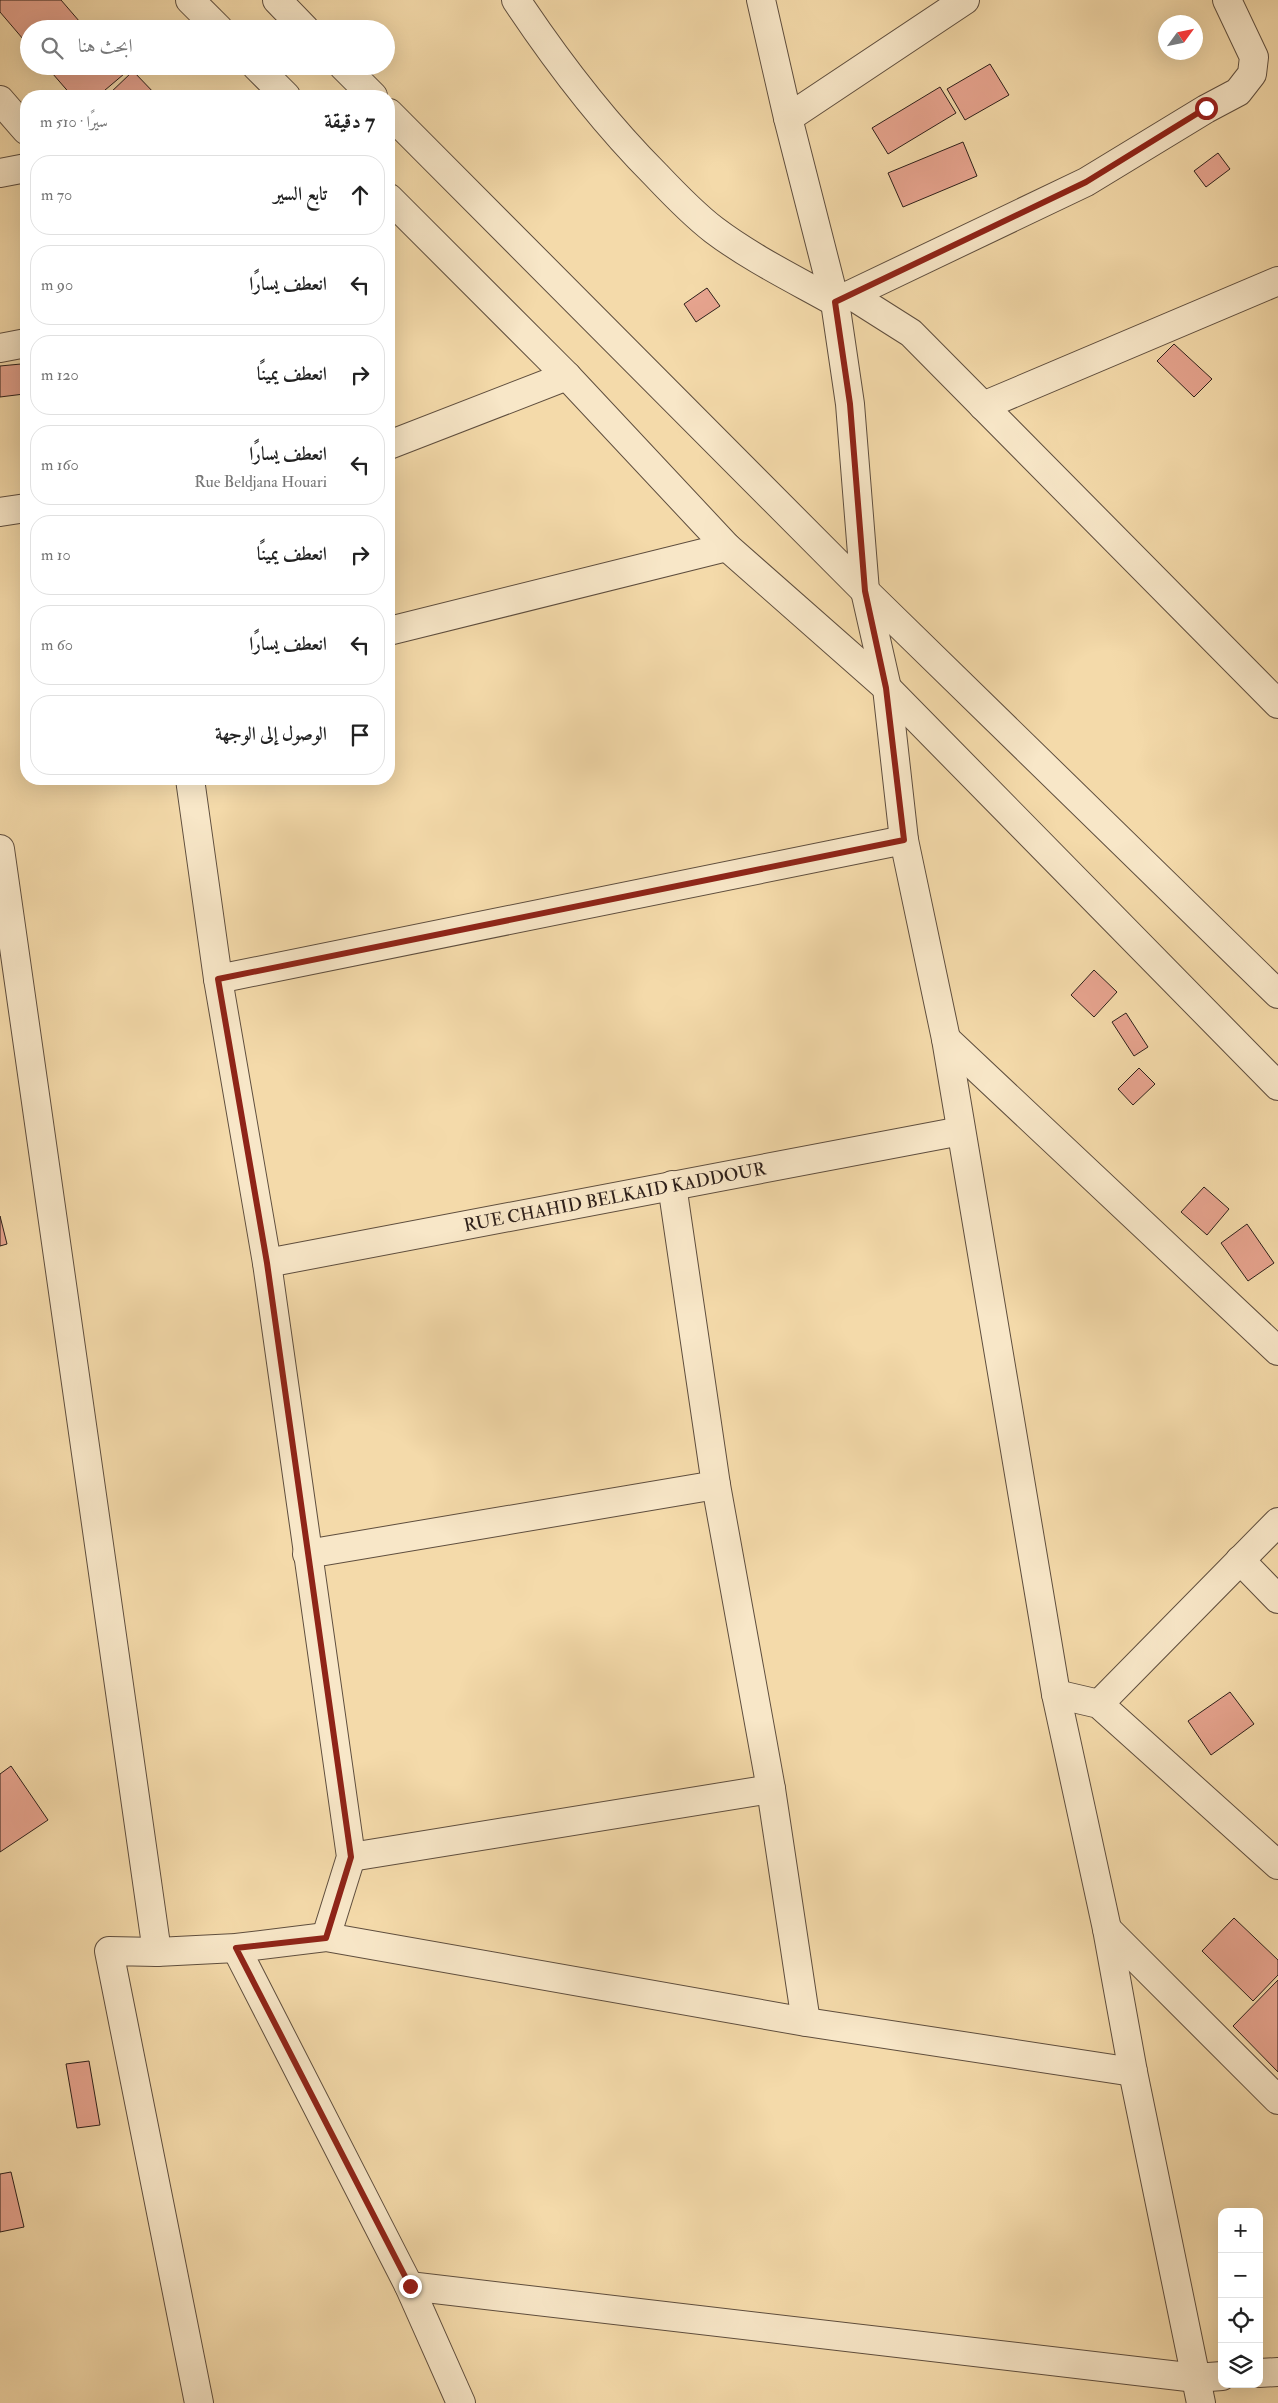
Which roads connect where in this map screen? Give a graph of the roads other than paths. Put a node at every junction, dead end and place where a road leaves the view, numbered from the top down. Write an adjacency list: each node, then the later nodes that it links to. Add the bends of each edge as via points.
1 (190, 0): 7 (street)
2 (277, 0): 8 (street)
3 (516, 0): 21 (street, via 550,52 616,136 682,202 744,251)
4 (761, 0): 14 (street)
5 (965, 0): 14 (street)
6 (1227, 0): 21 (street, via 1254,56 1252,74 1238,92 1206,108 1086,182)
7 (209, 20)
8 (296, 20)
9 (265, 75): 11 (street)
10 (352, 75): 12 (street)
11 (280, 90)
12 (366, 90)
13 (0, 100): 16 (street)
14 (788, 118): 21 (street)
15 (395, 119): 30 (street)
16 (20, 123)
17 (20, 169): 18 (street)
18 (0, 172)
19 (395, 204): 24 (street)
20 (1278, 281): 25 (street)
21 (843, 298): 25 (street, via 911,333); 30 (street)
22 (20, 345): 23 (street)
23 (0, 348)
24 (567, 376): 26 (street); 29 (street)
25 (983, 406): 33 (street)
26 (395, 444)
27 (20, 509): 28 (street)
28 (0, 512)
29 (728, 547): 31 (street); 32 (street)
30 (865, 591): 32 (street); 38 (street)
31 (395, 630)
32 (886, 688): 35 (street); 40 (street)
33 (1273, 692)
34 (191, 785): 37 (street)
35 (904, 840): 37 (street); 39 (street)
36 (0, 849): 58 (street)
37 (218, 979): 43 (street)
38 (1278, 994)
39 (946, 1039): 41 (street); 44 (street)
40 (1278, 1086)
41 (961, 1130): 42 (street, RUE CHAHID BELKAID KADDOUR); 50 (street)
42 (672, 1185): 43 (street, RUE CHAHID BELKAID KADDOUR); 45 (street)
43 (267, 1263): 47 (street)
44 (1278, 1351)
45 (716, 1485): 47 (street); 52 (street)
46 (1278, 1522): 48 (street)
47 (307, 1554): 53 (street)
48 (1240, 1560): 49 (street); 51 (street)
49 (1278, 1599)
50 (1056, 1694): 51 (street); 55 (street)
51 (1099, 1704): 54 (street)
52 (771, 1790): 53 (street); 59 (street)
53 (351, 1857): 56 (street)
54 (1278, 1864)
55 (1107, 1929): 60 (street); 61 (street)
56 (326, 1938): 57 (street); 59 (street)
57 (236, 1948): 58 (street); 62 (street)
58 (157, 1952): 66 (street, via 109,1951)
59 (806, 2022): 60 (street)
60 (1133, 2072): 65 (street)
61 (1278, 2100)
62 (410, 2286): 65 (street); 67 (street)
63 (1278, 2372): 64 (street)
64 (1263, 2373)
65 (1206, 2386)
66 (199, 2403)
67 (461, 2403)

